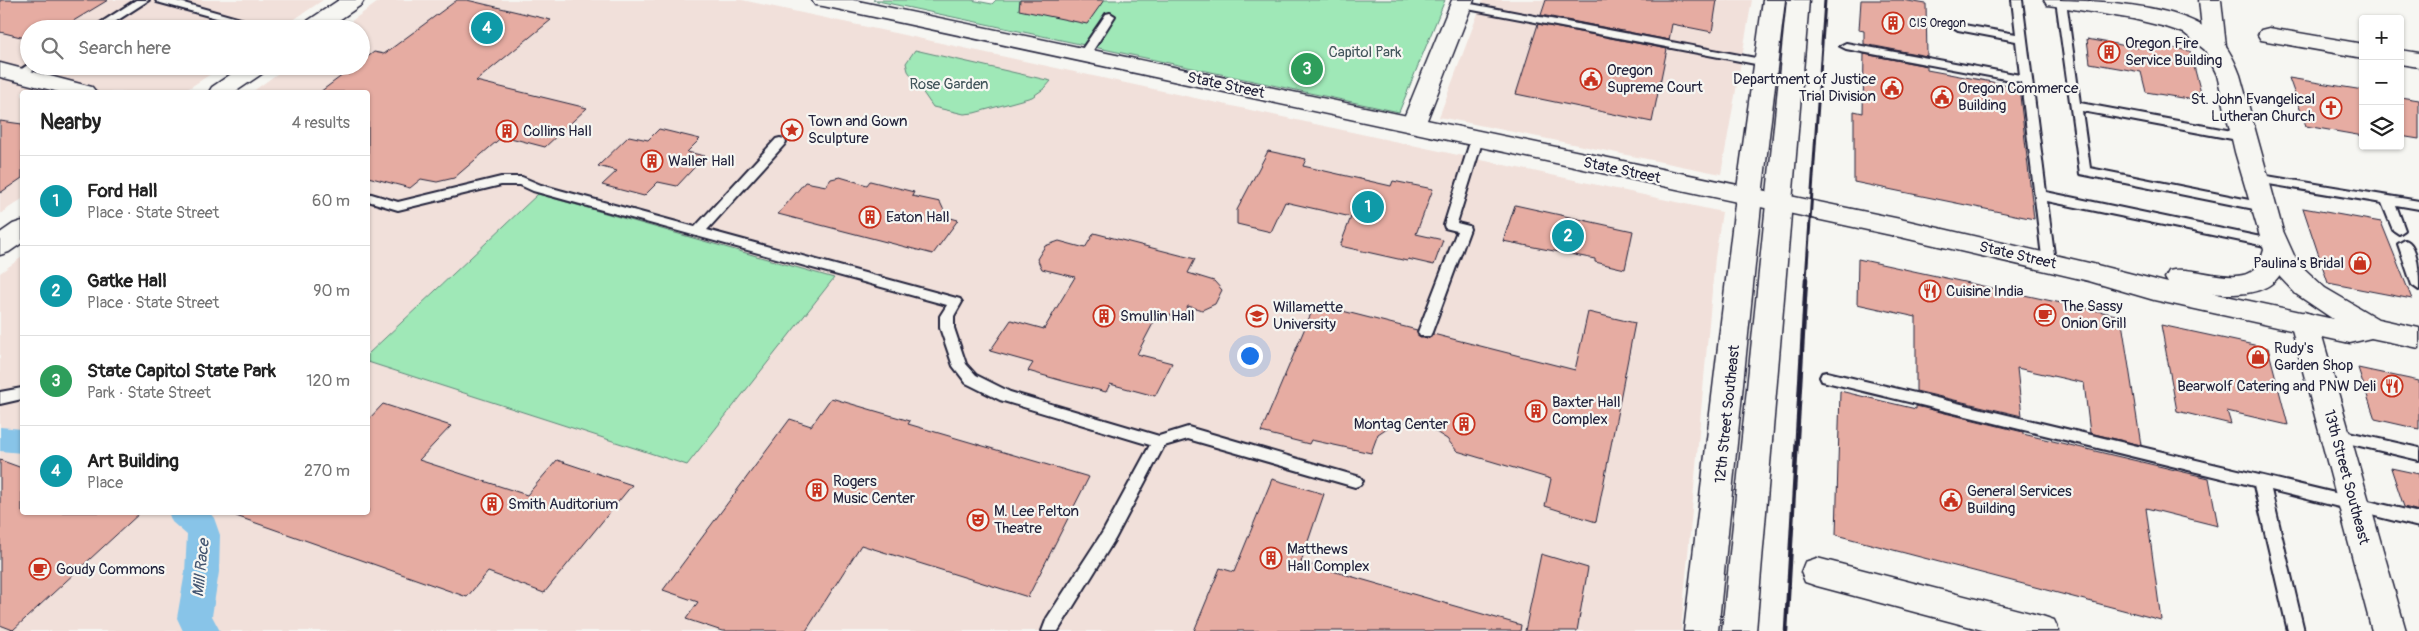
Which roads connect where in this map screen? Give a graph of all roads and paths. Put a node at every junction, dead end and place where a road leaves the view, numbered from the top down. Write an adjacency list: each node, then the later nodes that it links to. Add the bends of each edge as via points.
1 (144, 0): 12 (lane)
2 (161, 0): 13 (lane)
3 (352, 0): 14 (main road)
4 (824, 0): 21 (main road, State Street)
5 (1774, 0): 24 (main road, 12th Street Southeast)
6 (1798, 0): 40 (main road, 12th Street Southeast)
7 (2017, 0): 17 (lane)
8 (2058, 0): 19 (main road, via 2164,20 2187,27); 30 (lane)
9 (2210, 0): 19 (main road)
10 (1462, 2): 24 (lane); 31 (main road)
11 (1110, 16): 21 (lane)
12 (111, 20)
13 (237, 20)
14 (324, 20)
15 (1958, 27): 17 (lane)
16 (2269, 35): 20 (main road)
17 (2022, 39): 27 (lane)
18 (1846, 46): 27 (lane)
19 (2215, 47): 32 (main road, via 2228,72)
20 (2359, 50)
21 (1084, 55): 31 (main road, State Street)
22 (2404, 58): 23 (main road)
23 (2419, 60)
24 (1766, 63): 37 (main road, 12th Street Southeast)
25 (23, 75): 28 (main road)
26 (245, 75): 29 (main road)
27 (2028, 80): 36 (lane)
28 (77, 90)
29 (223, 90)
30 (2075, 106): 32 (lane); 42 (lane, via 2084,171)
31 (1413, 125): 33 (main road, State Street)
32 (2244, 137): 35 (main road)
33 (1477, 139): 37 (main road, State Street); 54 (lane, via 1450,226 1464,229)
34 (780, 142): 45 (lane)
35 (2255, 178): 39 (lane); 42 (main road)
36 (2040, 195): 48 (lane); 49 (lane)
37 (1749, 196): 40 (main road, State Street); 68 (main road, 12th Street Southeast)
38 (370, 198): 45 (lane, via 398,206 500,181 522,181 536,188)
39 (2387, 199): 41 (lane); 43 (lane)
40 (1778, 202): 49 (main road, State Street); 69 (main road, 12th Street Southeast)
41 (2419, 205)
42 (2264, 207): 48 (main road)
43 (2399, 230)
44 (20, 231): 47 (main road)
45 (698, 232): 60 (lane, via 955,302 947,316 947,328 960,366 972,379 1006,396)
46 (2405, 244): 51 (lane)
47 (0, 246)
48 (2276, 248): 50 (main road, via 2264,276 2240,283 2210,284 2151,274); 53 (main road, via 2288,270 2311,292)
49 (2048, 262): 50 (main road, State Street)
50 (2089, 272): 52 (main road, State Street, via 2154,290)
51 (2419, 285)
52 (2304, 322): 53 (main road, State Street, via 2350,333); 59 (main road, 13th Street Southeast)
53 (2371, 328): 55 (main road, State Street)
54 (1425, 332)
55 (2419, 338)
56 (1827, 377): 63 (lane)
57 (20, 394): 58 (lane)
58 (0, 398)
59 (2335, 435): 61 (lane); 64 (main road, 13th Street Southeast)
60 (1159, 442): 62 (lane, via 1188,433); 67 (lane, via 1133,497)
61 (2419, 454)
62 (1355, 481)
63 (2261, 482): 64 (lane); 71 (lane)
64 (2355, 505): 65 (lane); 72 (main road, 13th Street Southeast)
65 (2419, 520)
66 (1817, 572): 70 (main road)
67 (1050, 631)
68 (1701, 631)
69 (1738, 631)
70 (2042, 631)
71 (2296, 631)
72 (2389, 631)

